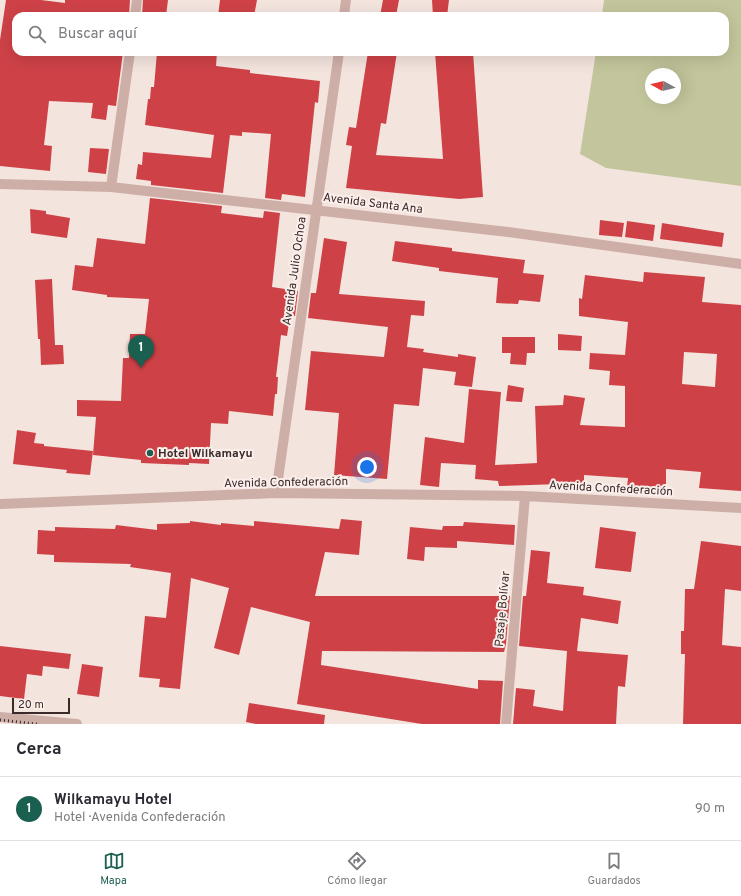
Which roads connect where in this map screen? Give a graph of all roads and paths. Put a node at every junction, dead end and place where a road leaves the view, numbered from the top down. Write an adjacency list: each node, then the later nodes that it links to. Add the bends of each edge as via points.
1 (137, 0): 3 (street)
2 (346, 0): 4 (street)
3 (136, 12)
4 (344, 12)
5 (129, 56): 8 (street)
6 (338, 56): 9 (street, Avenida Julio Ochoa)
7 (0, 184): 8 (street, Avenida Santa Ana)
8 (111, 187): 9 (street, Avenida Santa Ana)
9 (316, 210): 10 (street, Avenida Santa Ana, via 508,232); 11 (street, Avenida Julio Ochoa)
10 (741, 264)
11 (276, 493): 12 (street, Avenida Confederación); 13 (street, Avenida Confederación)
12 (525, 496): 14 (street, Avenida Confederación); 18 (street, Pasaje Bolívar)
13 (0, 504)
14 (741, 508)
15 (0, 717): 16 (street)
16 (16, 722): 17 (street)
17 (77, 724)
18 (506, 724)

